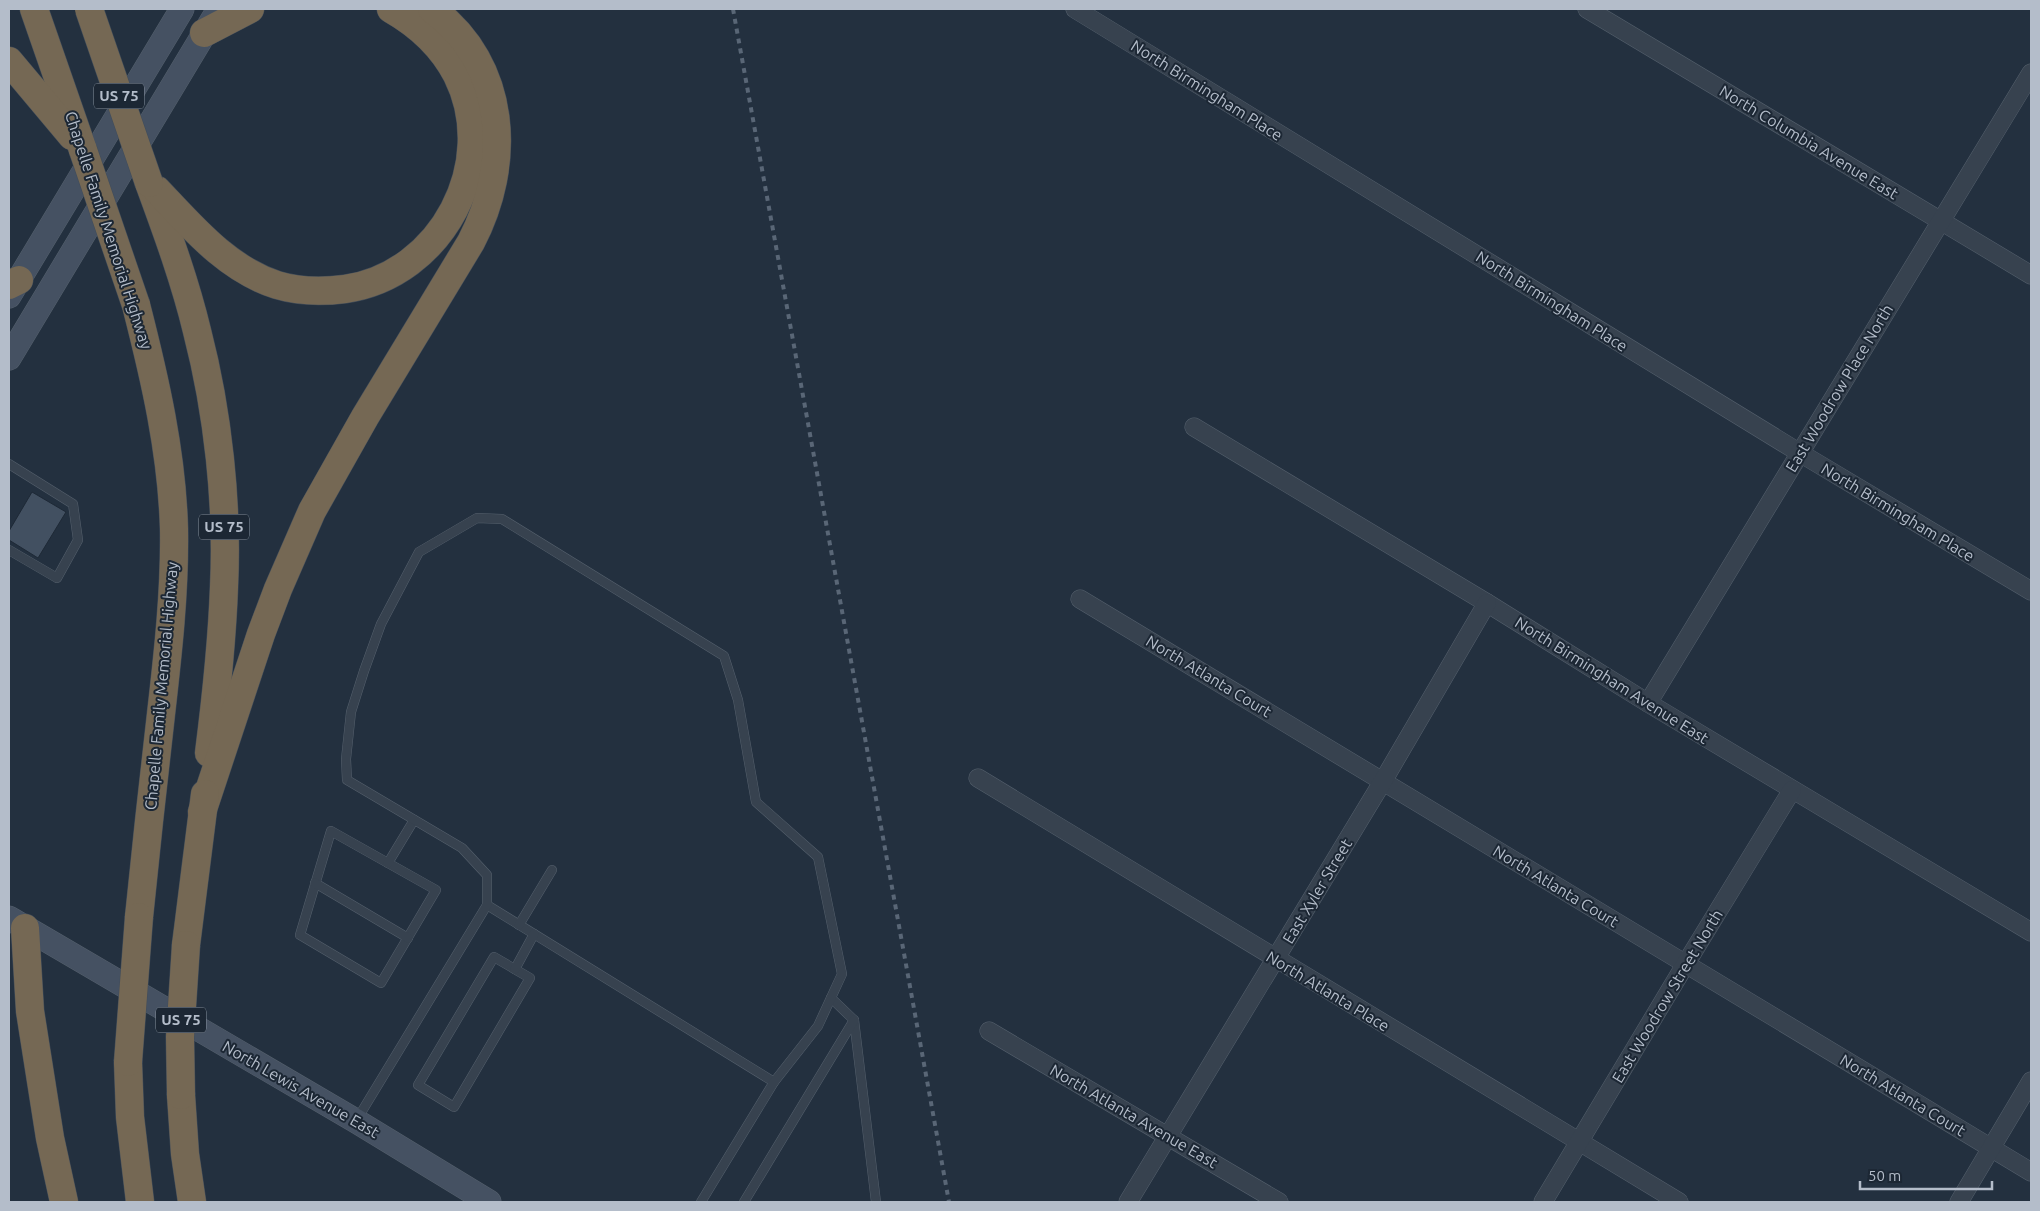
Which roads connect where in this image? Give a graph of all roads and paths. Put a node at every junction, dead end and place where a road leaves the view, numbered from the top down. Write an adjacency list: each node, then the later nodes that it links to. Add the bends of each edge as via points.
1 (34, 9): 13 (highway, Chapelle Family Memorial Highway / US 75)
2 (89, 9): 14 (highway, US 75, bridge)
3 (182, 9): 17 (main road)
4 (219, 9): 10 (main road)
5 (250, 9): 10 (highway)
6 (391, 9): 14 (highway, via 424,31 448,60 464,94 471,126 471,157 463,190 449,219 432,243 406,265 374,282 351,288 295,290 259,278 227,258)
7 (432, 9): 30 (highway, via 455,27 464,39 489,90 498,145 490,199 471,242 365,416 312,511 261,634)
8 (1075, 9): 20 (street, North Birmingham Place)
9 (1587, 9): 15 (street, North Columbia Avenue East)
10 (204, 33): 18 (main road)
11 (9, 61): 13 (highway)
12 (2031, 73): 15 (street, East Woodrow Place North)
13 (83, 150): 55 (highway, Chapelle Family Memorial Highway / US 75, bridge, via 136,305 151,360 163,417 174,529 166,667 139,917 128,1062)
14 (149, 183): 30 (highway, US 75, via 198,332 221,482 224,586)
15 (1941, 221): 16 (street, North Columbia Avenue East); 20 (street, East Woodrow Place North)
16 (2031, 275)
17 (12, 288)
18 (9, 358)
19 (1194, 427): 25 (street, North Birmingham Avenue East)
20 (1800, 453): 23 (street, North Birmingham Place); 26 (street, East Woodrow Place North)
21 (9, 466): 22 (lane, via 73,504 78,540 57,578)
22 (9, 550)
23 (2031, 591)
24 (1080, 599): 28 (street, North Atlanta Court)
25 (1487, 603): 26 (street, North Birmingham Avenue East); 28 (street, East Xyler Street)
26 (1648, 703): 29 (street, North Birmingham Avenue East)
27 (978, 778): 41 (street, North Atlanta Place)
28 (1384, 781): 41 (street, East Xyler Street); 42 (street, North Atlanta Court)
29 (1792, 790): 38 (street, North Birmingham Avenue East); 42 (street, East Woodrow Street North)
30 (202, 812): 56 (highway, US 75, bridge, via 186,945 180,1036 185,1154)
31 (414, 820): 32 (lane); 35 (lane, via 462,848 487,875); 44 (lane, via 347,780 346,759 352,712 381,624 420,552 477,518 502,519 724,656 738,700 756,802 818,857 842,974)
32 (388, 864): 34 (lane, via 331,831); 40 (lane, via 436,890)
33 (552, 870): 37 (lane)
34 (315, 883): 40 (lane); 40 (lane, via 300,936 382,983)
35 (487, 905): 37 (lane); 49 (lane)
36 (17, 923): 49 (main road, North Lewis Avenue East); 54 (highway, via 50,1138)
37 (519, 925): 39 (lane)
38 (2031, 932)
39 (534, 934): 43 (lane); 48 (lane)
40 (408, 938)
41 (1275, 959): 50 (street, East Xyler Street); 51 (street, North Atlanta Place)
42 (1685, 965): 51 (street, East Woodrow Street North); 52 (street, North Atlanta Court)
43 (515, 969): 43 (lane, via 494,957 418,1085 454,1108 530,978)
44 (831, 998): 45 (lane); 48 (lane, via 818,1026)
45 (854, 1020): 59 (lane); 60 (lane)
46 (988, 1031): 50 (street, North Atlanta Avenue East)
47 (2031, 1081): 52 (street)
48 (774, 1082): 58 (lane)
49 (356, 1121): 57 (main road, North Lewis Avenue East)
50 (1168, 1136): 61 (street, East Xyler Street); 62 (street, North Atlanta Avenue East)
51 (1579, 1143): 63 (street, East Woodrow Street North); 64 (street, North Atlanta Place)
52 (1991, 1148): 53 (street, North Atlanta Court); 65 (street)
53 (2031, 1172)
54 (64, 1202)
55 (140, 1202)
56 (192, 1202)
57 (490, 1202)
58 (701, 1202)
59 (744, 1202)
60 (876, 1202)
61 (1128, 1202)
62 (1279, 1202)
63 (1543, 1202)
64 (1679, 1202)
65 (1959, 1202)

